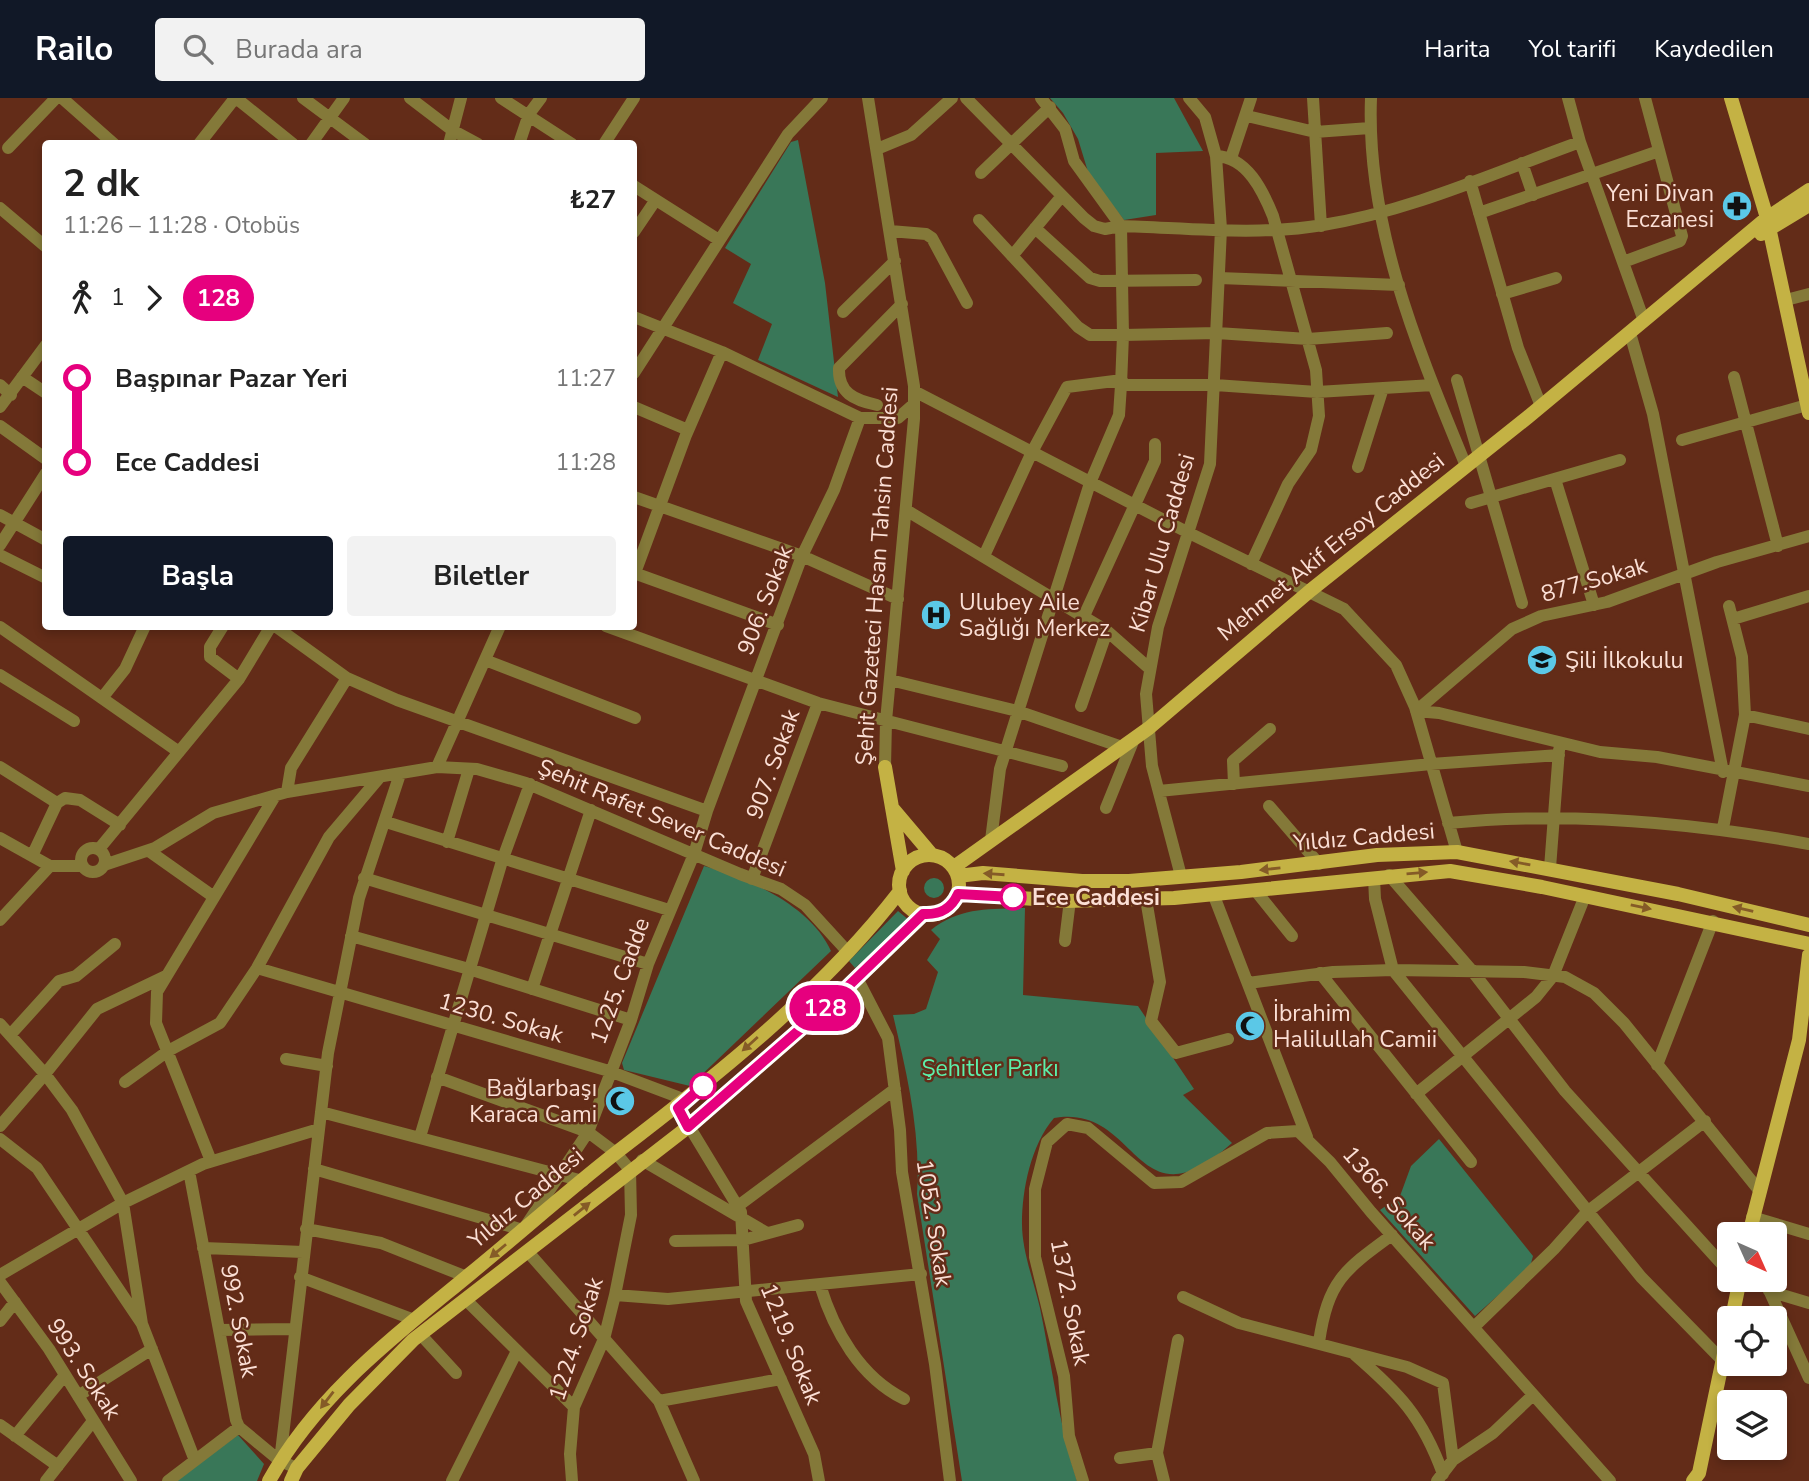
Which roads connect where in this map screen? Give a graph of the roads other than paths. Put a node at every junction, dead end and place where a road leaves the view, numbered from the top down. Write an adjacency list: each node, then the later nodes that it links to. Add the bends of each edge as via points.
1 (56, 98): 41 (street)
2 (62, 98): 29 (street)
3 (236, 98): 30 (street); 31 (street)
4 (303, 98): 25 (street)
5 (345, 98): 25 (street)
6 (410, 98): 27 (street)
7 (461, 98): 27 (street)
8 (501, 98): 23 (street)
9 (541, 98): 23 (street)
10 (634, 98): 38 (street)
11 (868, 98): 42 (street, Şehit Gazeteci Hasan Tahsin Caddesi)
12 (952, 98): 42 (street, via 911,135)
13 (966, 98): 40 (street)
14 (1189, 98): 44 (street, Kibar Ulu Caddesi, via 1205,117)
15 (1251, 98): 24 (street)
16 (1313, 98): 28 (street)
17 (1370, 98): 26 (street)
18 (1568, 98): 39 (street)
19 (1644, 98): 43 (street)
20 (1731, 98): 60 (main road)
21 (813, 101): 68 (street)
22 (1045, 103): 40 (street); 61 (street, via 1065,129 1074,161)
23 (529, 114): 36 (street); 37 (street)
24 (1247, 116): 28 (street); 45 (street)
25 (330, 118): 32 (street); 33 (street)
26 (1370, 128): 28 (street); 58 (street)
27 (452, 130): 34 (street); 35 (street)
28 (1315, 132): 62 (street)
29 (109, 140)
30 (202, 140)
31 (288, 140)
32 (314, 140)
33 (360, 140)
34 (450, 140)
35 (471, 140)
36 (520, 140)
37 (566, 140)
38 (607, 140)
39 (1580, 142): 46 (street); 48 (street)
40 (1011, 145): 47 (street); 53 (street)
41 (8, 148)
42 (877, 149): 67 (street, Şehit Gazeteci Hasan Tahsin Caddesi)
43 (1659, 151): 48 (street); 72 (street, via 1682,239)
44 (1216, 156): 45 (street); 65 (street, Kibar Ulu Caddesi)
45 (1231, 158): 66 (street, via 1264,192)
46 (1522, 163): 49 (street); 52 (street)
47 (981, 173)
48 (1592, 176): 52 (street); 72 (street)
49 (1470, 181): 57 (street); 58 (street)
50 (637, 188): 54 (street)
51 (1809, 190): 60 (main road, Mehmet Akif Ersoy Caddesi)
52 (1533, 195): 57 (street)
53 (1061, 197): 61 (street, via 1094,226); 64 (street)
54 (655, 201): 63 (street); 68 (street)
55 (1809, 205): 60 (main road, Mehmet Akif Ersoy Caddesi)
56 (0, 208): 69 (street)
57 (1479, 213): 79 (street)
58 (1380, 214): 62 (street); 78 (street)
59 (979, 220): 70 (street)
60 (1768, 224): 81 (main road); 86 (main road, Mehmet Akif Ersoy Caddesi)
61 (1121, 226): 65 (street); 76 (street)
62 (1321, 226): 66 (street)
63 (637, 228)
64 (1035, 228): 70 (street); 76 (street, via 1090,278)
65 (1221, 229): 66 (street); 73 (street, Kibar Ulu Caddesi)
66 (1276, 230): 77 (street)
67 (890, 231): 71 (street, Şehit Gazeteci Hasan Tahsin Caddesi); 82 (street, via 932,238)
68 (719, 240): 87 (street)
69 (42, 244)
70 (1012, 256): 91 (street, via 1077,327 1090,335)
71 (895, 261): 83 (street, Şehit Gazeteci Hasan Tahsin Caddesi); 84 (street)
72 (1623, 262): 86 (street)
73 (1219, 278): 77 (street); 88 (street, Kibar Ulu Caddesi)
74 (1556, 278): 79 (street)
75 (1196, 280): 76 (street)
76 (1122, 282): 91 (street)
77 (1292, 282): 78 (street); 92 (street)
78 (1399, 285): 102 (street, via 1413,338)
79 (1502, 294): 111 (street)
80 (1809, 295): 81 (street)
81 (1786, 300): 103 (main road)
82 (967, 303)
83 (902, 304): 108 (street, Şehit Gazeteci Hasan Tahsin Caddesi); 109 (street, via 839,368 838,379 846,393)
84 (843, 312)
85 (637, 318): 87 (street)
86 (1644, 321): 90 (main road, Mehmet Akif Ersoy Caddesi)
87 (661, 326): 94 (street); 95 (street)
88 (1217, 333): 91 (street); 92 (street); 101 (street, Kibar Ulu Caddesi)
89 (1387, 333): 92 (street)
90 (1630, 333): 111 (main road, Mehmet Akif Ersoy Caddesi); 148 (street, via 1653,414)
91 (1123, 335): 99 (street)
92 (1308, 339): 106 (street)
93 (42, 350): 96 (street)
94 (722, 352): 114 (street); 117 (street)
95 (637, 368)
96 (22, 377): 105 (street); 107 (street)
97 (1734, 377): 115 (street)
98 (1457, 380): 122 (street)
99 (1121, 382): 101 (street); 120 (street, via 1068,387); 128 (street, via 1119,415)
100 (0, 385): 107 (street)
101 (1215, 385): 106 (street); 137 (street, Kibar Ulu Caddesi, via 1210,464)
102 (1433, 385): 104 (street); 124 (street)
103 (1806, 386): 113 (main road)
104 (1383, 388): 106 (street); 125 (street)
105 (42, 390)
106 (1318, 392): 145 (street, via 1319,416 1311,450 1288,484)
107 (11, 394): 110 (street)
108 (914, 398): 114 (street, via 898,418); 120 (street); 134 (street, Şehit Gazeteci Hasan Tahsin Caddesi)
109 (877, 405)
110 (0, 407)
111 (1541, 407): 122 (main road, Mehmet Akif Ersoy Caddesi)
112 (637, 408): 117 (street)
113 (1808, 409): 115 (street)
114 (860, 418): 143 (street, 906. Sokak, via 834,490)
115 (1746, 422): 118 (street); 141 (street)
116 (0, 426): 121 (street)
117 (688, 430): 133 (street)
118 (1682, 440)
119 (1155, 444): 132 (street, via 1155,461)
120 (1032, 452): 128 (street); 144 (street)
121 (42, 456)
122 (1480, 456): 124 (main road, Mehmet Akif Ersoy Caddesi); 129 (street)
123 (1620, 460): 127 (street)
124 (1466, 466): 150 (main road, Mehmet Akif Ersoy Caddesi)
125 (1358, 467)
126 (42, 479): 136 (street)
127 (1555, 479): 129 (street); 155 (street)
128 (1090, 483): 132 (street); 153 (street)
129 (1492, 497): 131 (street); 154 (street)
130 (637, 498): 133 (street)
131 (1471, 503)
132 (1134, 505): 137 (street); 156 (street)
133 (660, 507): 143 (street); 146 (street)
134 (906, 510): 144 (street); 152 (street, Şehit Gazeteci Hasan Tahsin Caddesi)
135 (0, 515): 136 (street)
136 (12, 523): 139 (street); 140 (street)
137 (1187, 532): 145 (street); 167 (street, Kibar Ulu Caddesi)
138 (1809, 536): 141 (street, 877.Sokak)
139 (42, 538)
140 (0, 545)
141 (1779, 546): 148 (street, 877.Sokak)
142 (0, 555): 149 (street)
143 (802, 556): 152 (street); 157 (street, 906. Sokak)
144 (984, 556): 153 (street)
145 (1251, 564): 150 (street)
146 (637, 565)
147 (637, 574): 157 (street)
148 (1683, 574): 155 (street, 877.Sokak); 196 (street)
149 (42, 576)
150 (1311, 590): 177 (street, via 1344,608 1365,628 1396,665); 183 (main road, Mehmet Akif Ersoy Caddesi)
151 (1809, 596): 178 (street, via 1731,613 1742,657)
152 (898, 599): 171 (street, Şehit Gazeteci Hasan Tahsin Caddesi)
153 (1055, 599): 156 (street); 176 (street)
154 (1522, 603)
155 (1594, 605): 177 (street, 877.Sokak, via 1541,616 1512,629)
156 (1084, 617): 165 (street)
157 (778, 625): 172 (street, 906. Sokak)
158 (0, 627): 173 (street)
159 (143, 630): 173 (street, via 125,669)
160 (221, 630): 170 (street, via 210,647 211,657)
161 (270, 630): 170 (street)
162 (279, 630): 169 (street)
163 (498, 630): 166 (street)
164 (617, 630): 172 (street)
165 (1107, 631): 167 (street); 175 (street)
166 (485, 660): 179 (street); 181 (street)
167 (1150, 669): 183 (street, Kibar Ulu Caddesi, via 1146,694)
168 (0, 675): 180 (street)
169 (347, 678): 181 (street); 203 (street, via 291,768)
170 (239, 679): 189 (street)
171 (890, 680): 176 (street); 182 (street, Şehit Gazeteci Hasan Tahsin Caddesi)
172 (756, 683): 174 (street); 209 (street, 906. Sokak)
173 (102, 698): 189 (street)
174 (818, 703): 182 (street); 238 (street, 907. Sokak)
175 (1082, 706)
176 (1017, 711): 186 (street); 188 (street)
177 (1416, 711): 187 (street, via 1439,713); 190 (street)
178 (1745, 715): 185 (street); 196 (street)
179 (635, 718)
180 (74, 721)
181 (458, 721): 194 (street); 209 (street)
182 (886, 721): 188 (street); 191 (street, Şehit Gazeteci Hasan Tahsin Caddesi)
183 (1149, 728): 186 (main road, Mehmet Akif Ersoy Caddesi); 202 (street, Kibar Ulu Caddesi)
184 (1270, 729): 200 (street, via 1233,761)
185 (1809, 729)
186 (1128, 743): 207 (street); 216 (main road, Mehmet Akif Ersoy Caddesi)
187 (1559, 748): 190 (street); 196 (street); 210 (street)
188 (1006, 750): 192 (street); 216 (street)
189 (179, 752): 213 (street)
190 (1431, 764): 200 (street); 212 (street)
191 (885, 766): 206 (main road, Şehit Gazeteci Hasan Tahsin Caddesi)
192 (1062, 766)
193 (0, 767): 204 (street)
194 (437, 767): 195 (street, Şehit Rafet Sever Caddesi); 197 (street, Şehit Rafet Sever Caddesi)
195 (469, 769): 199 (street, Şehit Rafet Sever Caddesi); 217 (street)
196 (1728, 773): 201 (street); 214 (street)
197 (400, 775): 198 (street, Şehit Rafet Sever Caddesi); 211 (street)
198 (379, 778): 203 (street, Şehit Rafet Sever Caddesi); 262 (street, via 330,836)
199 (530, 784): 208 (street, Şehit Rafet Sever Caddesi); 225 (street)
200 (1234, 784): 202 (street)
201 (1809, 786)
202 (1159, 791): 234 (street, Kibar Ulu Caddesi)
203 (281, 794): 220 (street, Şehit Rafet Sever Caddesi, via 213,813); 244 (street)
204 (57, 803): 213 (street, via 74,798); 224 (street)
205 (1269, 806): 226 (street)
206 (893, 808): 223 (main road, Şehit Gazeteci Hasan Tahsin Caddesi); 231 (main road, Şehit Gazeteci Hasan Tahsin Caddesi)
207 (1105, 808)
208 (592, 810): 222 (street, Şehit Rafet Sever Caddesi); 235 (street)
209 (707, 811): 222 (street, 906. Sokak)
210 (1555, 817): 212 (street); 214 (street); 230 (street)
211 (386, 822): 217 (street); 236 (street)
212 (1448, 823): 221 (street)
213 (120, 825): 219 (street)
214 (1723, 828): 218 (street)
215 (0, 838): 224 (street)
216 (991, 839): 232 (main road, Mehmet Akif Ersoy Caddesi)
217 (447, 842): 225 (street)
218 (1809, 844)
219 (99, 849): 227 (street); 229 (street, via 84,851)
220 (149, 850): 227 (street, Şehit Rafet Sever Caddesi); 244 (street)
221 (1457, 852): 226 (main road, Yıldız Caddesi, via 1377,855); 230 (main road, Yıldız Caddesi, one-way to 221)
222 (694, 854): 238 (street, Şehit Rafet Sever Caddesi); 247 (street, 1225. Cadde)
223 (932, 855): 231 (main road, via 915,858); 232 (main road, via 948,861)
224 (32, 856): 228 (street)
225 (503, 858): 235 (street); 248 (street)
226 (1319, 864): 234 (main road, Yıldız Caddesi, one-way to 234)
227 (104, 865): 229 (street, via 93,872)
228 (50, 866): 229 (street); 250 (street)
229 (83, 866)
230 (1550, 868): 252 (main road, Yıldız Caddesi, one-way to 230)
231 (903, 871): 240 (main road)
232 (956, 871): 234 (main road, Yıldız Caddesi, one-way to 232, via 1106,881); 241 (main road)
233 (1389, 875): 237 (main road, Yıldız Caddesi); 243 (main road, Yıldız Caddesi, one-way to 243, via 1450,872); 265 (street)
234 (1181, 876)
235 (567, 877): 247 (street); 253 (street)
236 (364, 878): 248 (street); 254 (street)
237 (1374, 878): 239 (main road, Yıldız Caddesi); 264 (street)
238 (752, 879): 259 (street, Şehit Rafet Sever Caddesi, via 781,888 805,905)
239 (1255, 890): 242 (main road, Yıldız Caddesi); 255 (street)
240 (900, 891): 249 (main road, via 908,906); 259 (main road, Yıldız Caddesi)
241 (958, 894): 246 (main road, Yıldız Caddesi); 249 (main road, Yıldız Caddesi, via 940,913)
242 (1214, 895): 245 (main road, Yıldız Caddesi); 270 (street, 1366. Sokak)
243 (1586, 896): 251 (main road, Yıldız Caddesi, one-way to 251); 268 (street)
244 (214, 897): 267 (street)
245 (1146, 899): 246 (main road, Yıldız Caddesi); 279 (street, via 1160,982 1151,1021 1175,1053)
246 (1070, 900): 256 (street)
247 (669, 910): 261 (street, 1225. Cadde)
248 (486, 914): 253 (street); 263 (street)
249 (923, 914): 269 (main road, Yıldız Caddesi)
250 (0, 920)
251 (1713, 921): 258 (main road, Yıldız Caddesi); 284 (street)
252 (1809, 925)
253 (549, 934): 261 (street); 271 (street)
254 (351, 936): 263 (street); 272 (street)
255 (1292, 936)
256 (1065, 941)
257 (115, 944): 278 (street, via 76,976 60,981)
258 (1809, 944)
259 (848, 953): 292 (main road, Yıldız Caddesi, one-way to 292)
260 (1809, 955): 273 (main road)
261 (648, 964): 275 (street, 1225. Cadde)
262 (257, 968): 272 (street, 1230. Sokak); 281 (street, via 220,1023)
263 (469, 969): 271 (street); 277 (street)
264 (1393, 970): 265 (street); 266 (street); 282 (street)
265 (1473, 972): 268 (street); 274 (street)
266 (1320, 973): 270 (street); 291 (street)
267 (166, 976): 281 (street, via 157,992 156,1023); 287 (street, via 97,1009)
268 (1553, 976): 274 (street); 284 (street, via 1594,993)
269 (857, 978): 290 (street, 1052. Sokak, via 888,1038); 296 (main road, Yıldız Caddesi)
270 (1248, 983): 301 (street, 1366. Sokak)
271 (532, 989): 275 (street)
272 (340, 994): 277 (street, 1230. Sokak); 285 (street)
273 (1808, 998): 280 (main road)
274 (1509, 1018): 282 (street); 309 (street)
275 (631, 1020): 286 (street, 1225. Cadde)
276 (0, 1024): 278 (street)
277 (452, 1024): 286 (street, 1230. Sokak); 288 (street)
278 (11, 1034): 287 (street)
279 (1228, 1040)
280 (1804, 1041): 312 (main road)
281 (167, 1051): 289 (street); 304 (street)
282 (1462, 1056): 291 (street); 314 (street)
283 (286, 1059): 285 (street)
284 (1657, 1065): 294 (street)
285 (327, 1066): 293 (street)
286 (609, 1071): 292 (street, 1230. Sokak, via 678,1097); 298 (street, 1225. Cadde)
287 (45, 1074): 295 (street); 313 (street, via 72,1110)
288 (437, 1077): 298 (street); 299 (street)
289 (125, 1082)
290 (895, 1089): 315 (street); 331 (street, 1052. Sokak, via 902,1172)
291 (1416, 1094): 305 (street)
292 (678, 1108): 296 (street); 302 (main road, Yıldız Caddesi)
293 (321, 1112): 297 (street); 299 (street)
294 (1705, 1121): 309 (street); 312 (street)
295 (0, 1126)
296 (688, 1127): 303 (main road, Yıldız Caddesi); 315 (street)
297 (318, 1129): 304 (street); 306 (street)
298 (589, 1132): 302 (street); 310 (street, 1225. Cadde)
299 (420, 1137): 310 (street)
300 (0, 1139): 319 (street, via 37,1168)
301 (1308, 1141): 324 (street, 1366. Sokak); 391 (street, 1372. Sokak, via 1297,1131 1267,1133 1181,1182 1154,1182 1088,1128 1067,1124 1047,1142 1034,1189 1035,1257 1064,1376 1069,1436)
302 (616, 1153): 307 (street); 311 (main road, Yıldız Caddesi)
303 (642, 1160): 307 (main road, Yıldız Caddesi); 315 (street)
304 (211, 1161): 308 (street)
305 (1471, 1162)
306 (314, 1169): 320 (street); 321 (street)
307 (630, 1170): 329 (main road, Yıldız Caddesi, one-way to 307); 340 (street, 1224. Sokak, via 631,1216)
308 (189, 1171): 313 (street); 327 (street, 992. Sokak)
309 (1637, 1173): 314 (street); 330 (street)
310 (559, 1175): 311 (street); 321 (street, 1225. Cadde)
311 (583, 1181): 321 (main road, Yıldız Caddesi)
312 (1758, 1189): 316 (main road)
313 (123, 1203): 319 (street); 347 (street)
314 (1587, 1212): 348 (street); 358 (street)
315 (740, 1213): 322 (street); 325 (street, 1219. Sokak)
316 (1752, 1217): 317 (main road); 323 (street)
317 (1751, 1222)
318 (798, 1226): 322 (street)
319 (79, 1229): 332 (street); 347 (street)
320 (306, 1229): 328 (street); 334 (street, via 381,1243)
321 (523, 1230): 334 (main road, Yıldız Caddesi, one-way to 334)
322 (767, 1233): 325 (street)
323 (1809, 1234)
324 (1392, 1235): 348 (street, 1366. Sokak); 354 (street, via 1353,1263 1333,1286)
325 (743, 1240): 326 (street); 339 (street, 1219. Sokak)
326 (675, 1241)
327 (203, 1248): 328 (street); 350 (street, 992. Sokak)
328 (303, 1252): 333 (street)
329 (528, 1252): 342 (main road, Yıldız Caddesi); 352 (street)
330 (1717, 1259)
331 (921, 1274): 336 (street); 390 (street, 1052. Sokak)
332 (0, 1275)
333 (300, 1277): 345 (street); 349 (street)
334 (467, 1277): 345 (main road, Yıldız Caddesi)
335 (0, 1282): 343 (street, 993. Sokak)
336 (820, 1285): 339 (street); 366 (street, via 838,1330 862,1367)
337 (1769, 1292): 362 (street)
338 (1783, 1292): 344 (street)
339 (744, 1293): 340 (street, via 668,1299); 363 (street, 1219. Sokak)
340 (615, 1295): 352 (street, 1224. Sokak)
341 (1183, 1297): 354 (street, via 1240,1323)
342 (467, 1301): 351 (main road, Yıldız Caddesi); 356 (street)
343 (15, 1302): 346 (street); 360 (street, 993. Sokak)
344 (1809, 1303)
345 (412, 1319): 376 (main road, Yıldız Caddesi, one-way to 376, via 340,1384)
346 (0, 1321)
347 (142, 1324): 355 (street)
348 (1475, 1326): 365 (street, 1366. Sokak)
349 (293, 1329): 350 (street); 376 (street)
350 (219, 1330): 371 (street, 992. Sokak)
351 (421, 1335): 359 (street); 379 (main road, Yıldız Caddesi, via 349,1405)
352 (604, 1339): 367 (street); 368 (street, 1224. Sokak)
353 (1178, 1340): 373 (street)
354 (1319, 1342): 357 (street)
355 (152, 1349): 364 (street); 374 (street)
356 (517, 1351): 368 (street); 386 (street)
357 (1351, 1351): 377 (street, via 1443,1383); 380 (street, via 1410,1407 1430,1437)
358 (1717, 1355)
359 (456, 1373)
360 (65, 1375): 364 (street, 993. Sokak); 372 (street)
361 (1719, 1376): 381 (main road)
362 (1809, 1378)
363 (781, 1379): 367 (street); 389 (street, 1219. Sokak, via 814,1454)
364 (78, 1396): 369 (street, 993. Sokak)
365 (1532, 1396): 377 (street, via 1493,1433); 393 (street, 1366. Sokak)
366 (904, 1399)
367 (659, 1401): 388 (street)
368 (574, 1406): 387 (street, 1224. Sokak)
369 (93, 1421): 378 (street); 383 (street, 993. Sokak)
370 (0, 1425): 372 (street)
371 (239, 1427): 374 (street); 376 (street)
372 (15, 1436): 378 (street)
373 (1157, 1453): 375 (street); 392 (street)
374 (194, 1458): 384 (street)
375 (1120, 1458)
376 (280, 1461): 379 (street); 385 (main road, Yıldız Caddesi)
377 (1453, 1461): 380 (street)
378 (58, 1466): 382 (street)
379 (294, 1475)
380 (1440, 1477)
381 (1697, 1478)
382 (46, 1481)
383 (131, 1481)
384 (168, 1481)
385 (269, 1481)
386 (452, 1481)
387 (572, 1481)
388 (694, 1481)
389 (819, 1481)
390 (950, 1481)
391 (1083, 1481)
392 (1164, 1481)
393 (1610, 1481)

